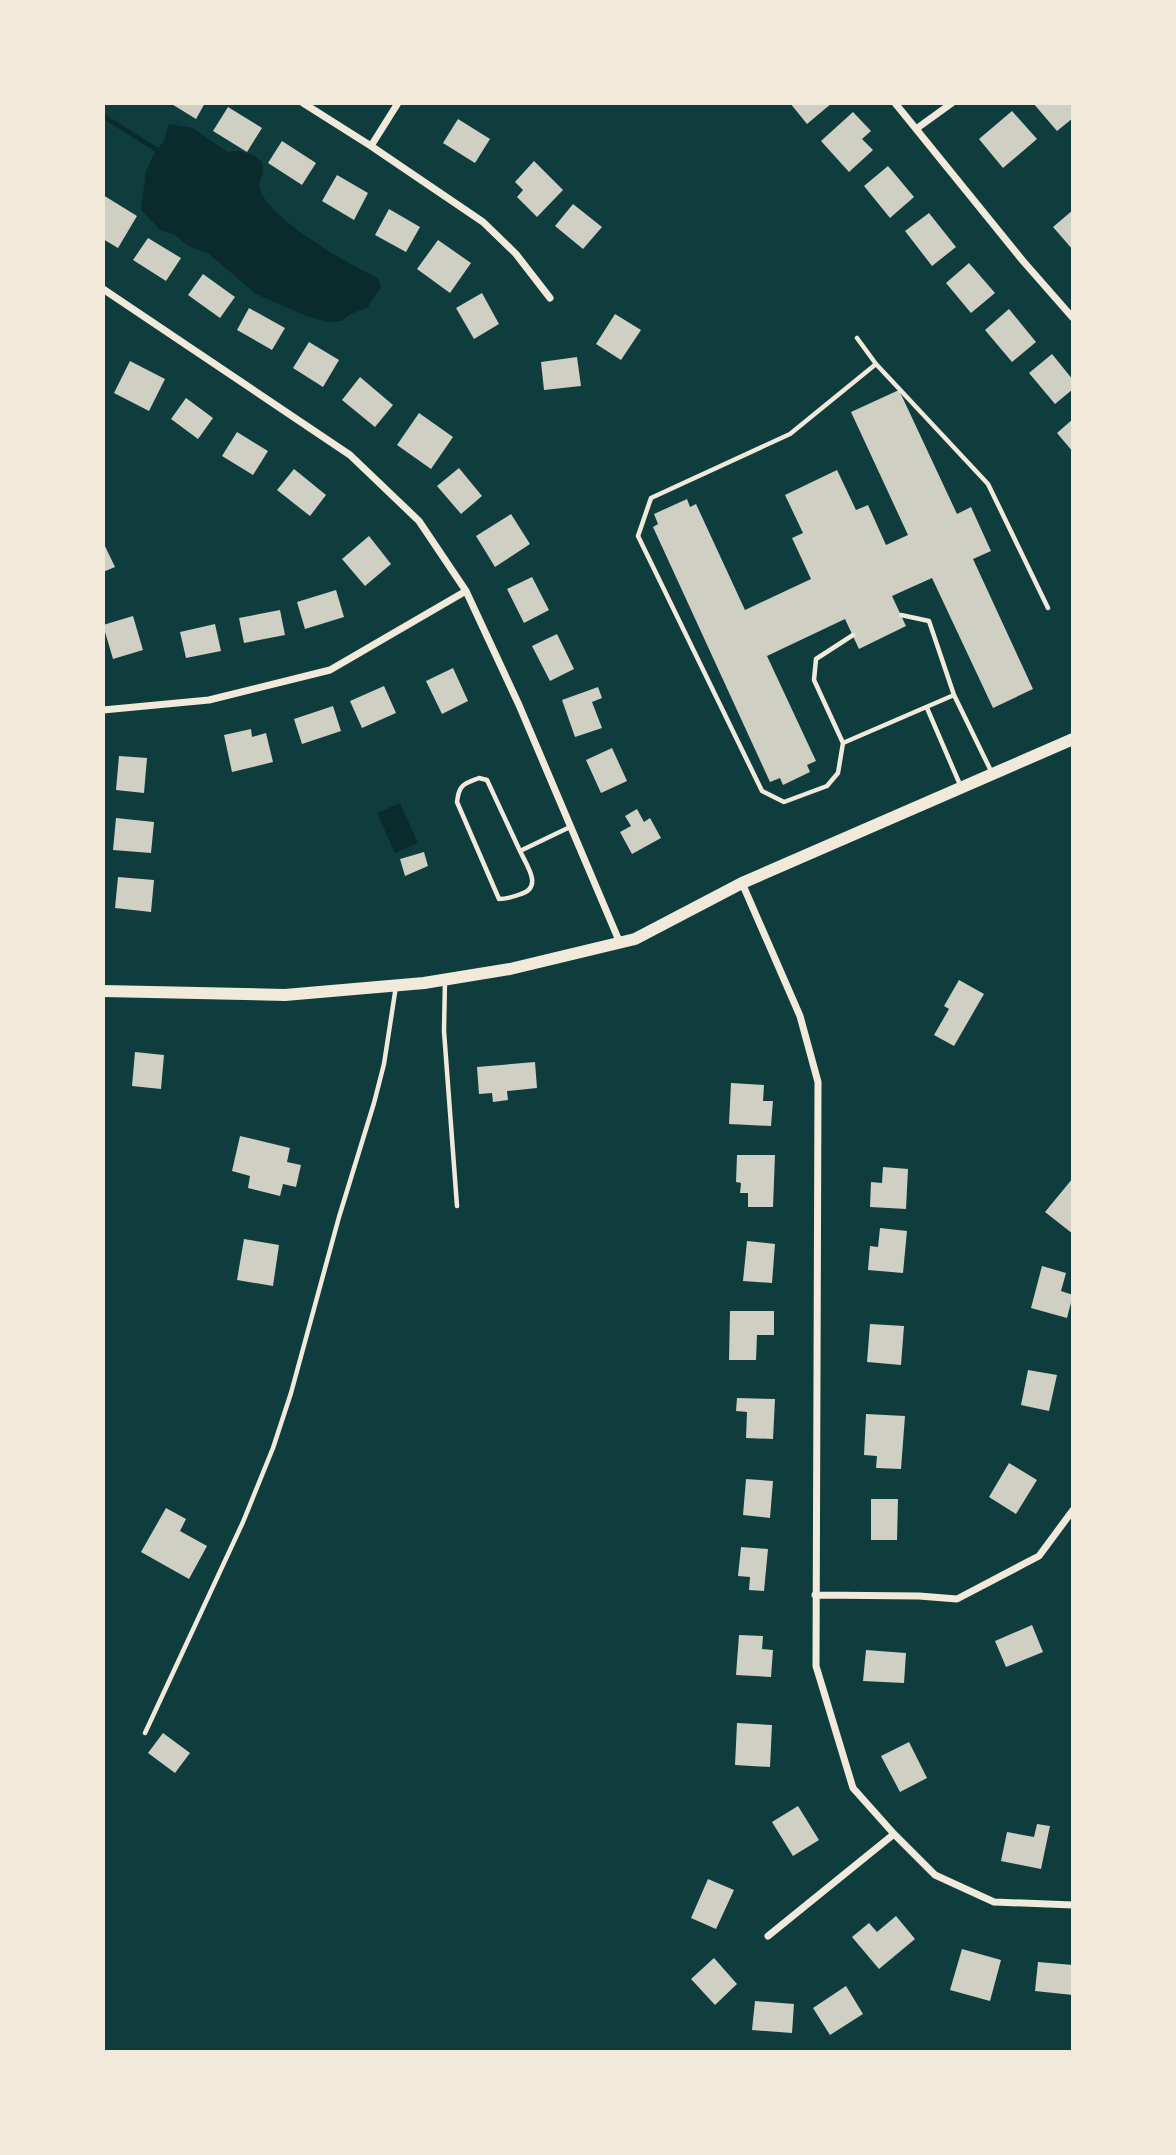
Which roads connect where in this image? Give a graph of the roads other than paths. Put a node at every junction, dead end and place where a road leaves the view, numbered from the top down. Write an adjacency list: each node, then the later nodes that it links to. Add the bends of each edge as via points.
1 (303, 103): 6 (street)
2 (398, 103): 6 (street)
3 (895, 103): 5 (street)
4 (952, 103): 5 (street)
5 (916, 129): 9 (street)
6 (371, 146): 8 (street, via 483,222 516,254)
7 (103, 289): 12 (street, via 350,454 419,521)
8 (550, 298)
9 (1073, 318)
10 (857, 338): 11 (lane)
11 (877, 364): 13 (lane, via 988,484); 20 (lane, via 790,434 651,498 638,536 762,791 784,802 827,786 838,773)
12 (466, 591): 18 (street, via 330,670 209,700); 23 (street)
13 (1048, 608)
14 (901, 615): 16 (lane, via 929,621)
15 (853, 635): 20 (lane, via 816,659 814,680)
16 (954, 695): 17 (lane); 21 (lane)
17 (927, 708): 20 (lane); 22 (lane)
18 (103, 710)
19 (1073, 739): 21 (main road)
20 (843, 743)
21 (992, 774): 22 (main road)
22 (962, 787): 25 (main road)
23 (571, 827): 24 (lane); 26 (street)
24 (520, 851): 24 (lane, via 533,886 499,899 457,802 464,784 487,780)
25 (743, 883): 26 (main road); 32 (street, via 800,1016 818,1082)
26 (620, 943): 27 (main road)
27 (445, 979): 28 (main road); 30 (lane, via 444,1031)
28 (396, 985): 29 (main road, via 285,995); 33 (lane, via 374,1103 273,1448)
29 (103, 991)
30 (457, 1206)
31 (1073, 1510): 32 (street, via 1039,1556 957,1599)
32 (815, 1595): 34 (street, via 816,1666 853,1788)
33 (145, 1733)
34 (894, 1834): 35 (street, via 935,1875 994,1902); 36 (street)
35 (1073, 1905)
36 (768, 1936)

